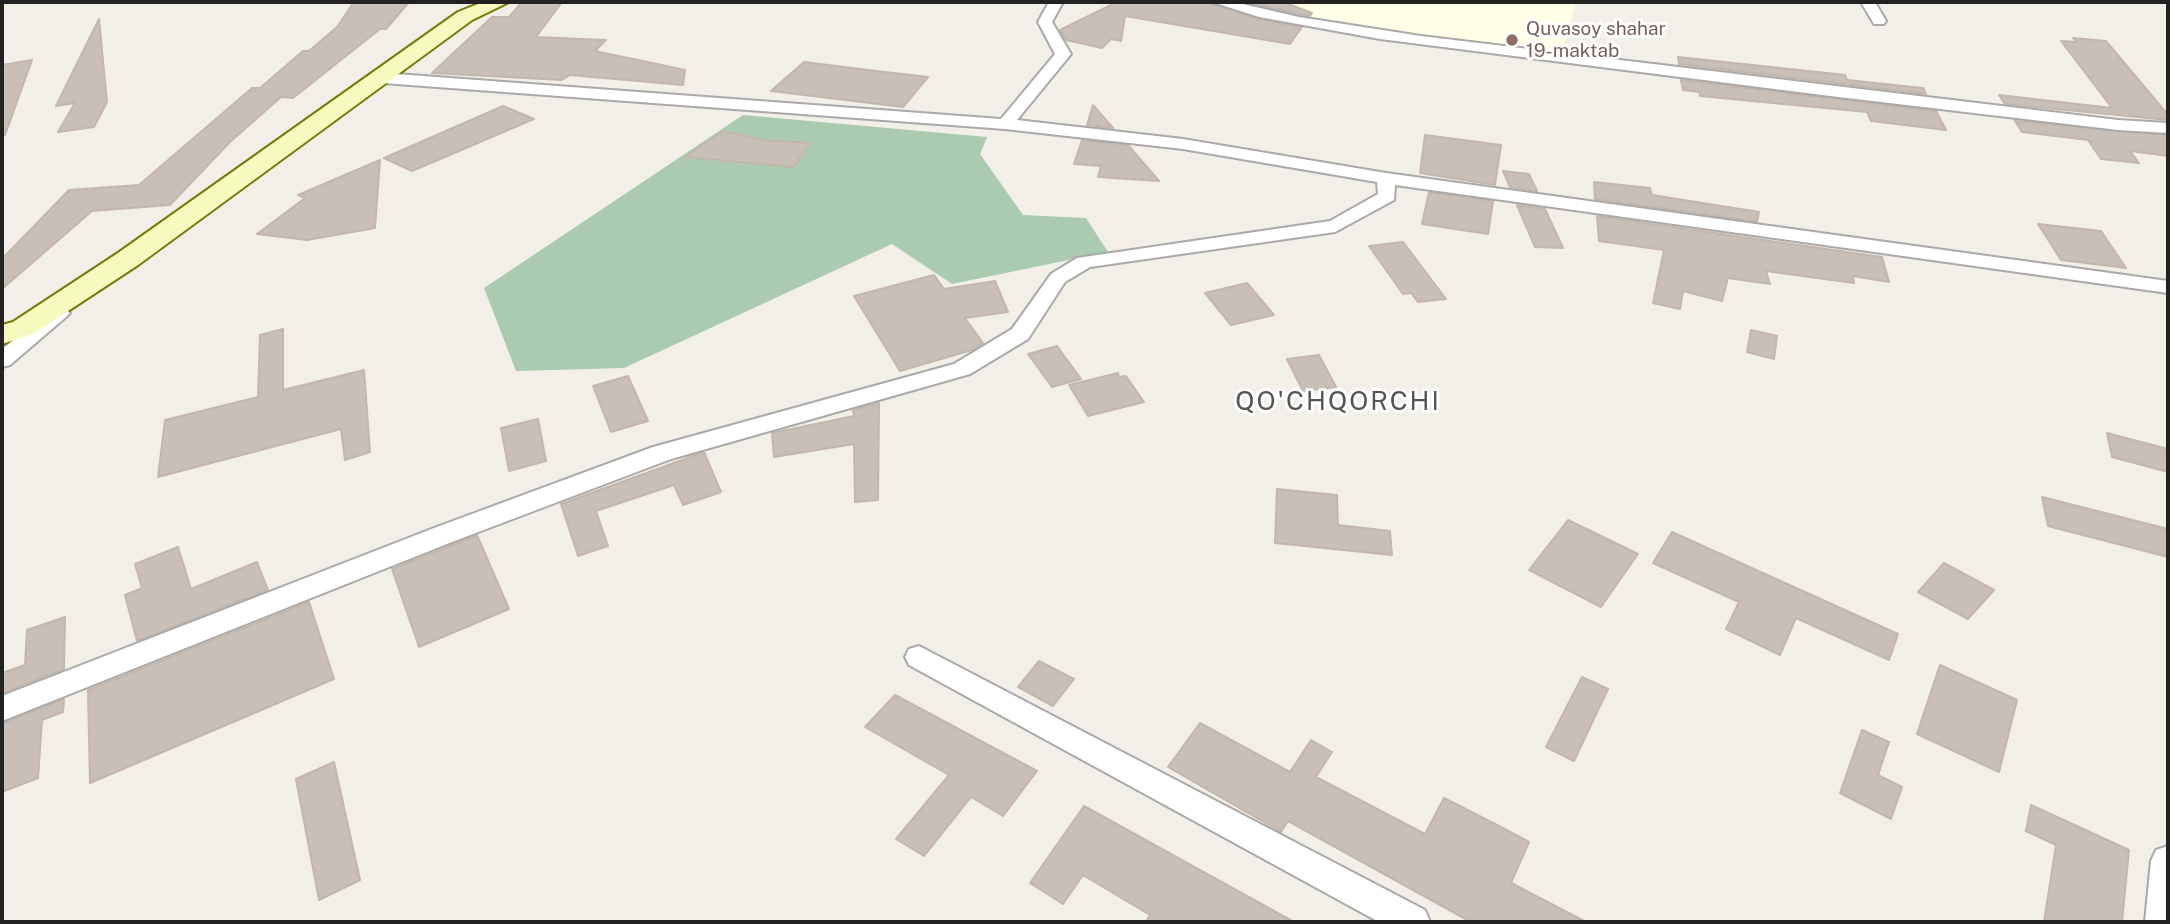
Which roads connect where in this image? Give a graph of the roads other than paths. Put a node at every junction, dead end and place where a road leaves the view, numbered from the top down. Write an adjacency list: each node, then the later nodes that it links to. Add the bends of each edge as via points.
1 (499, 2): 6 (main road, via 465,16)
2 (1056, 2): 7 (street, via 1045,22 1063,54)
3 (1219, 2): 8 (street, via 1283,21 1507,51)
4 (1868, 2): 5 (street)
5 (1879, 21)
6 (383, 78): 7 (street); 10 (main road)
7 (1005, 124): 9 (street, via 1183,144)
8 (2168, 128)
9 (1386, 178): 11 (street); 15 (street, via 1387,196 1335,226 1084,262 1058,278 1020,334 962,369 662,453 443,534)
10 (128, 259): 12 (main road, via 23,328); 13 (street)
11 (2168, 287)
12 (2, 334)
13 (2, 360)
14 (919, 657): 17 (street)
15 (2, 709)
16 (2168, 861): 18 (street)
17 (1413, 922)
18 (2162, 922)

